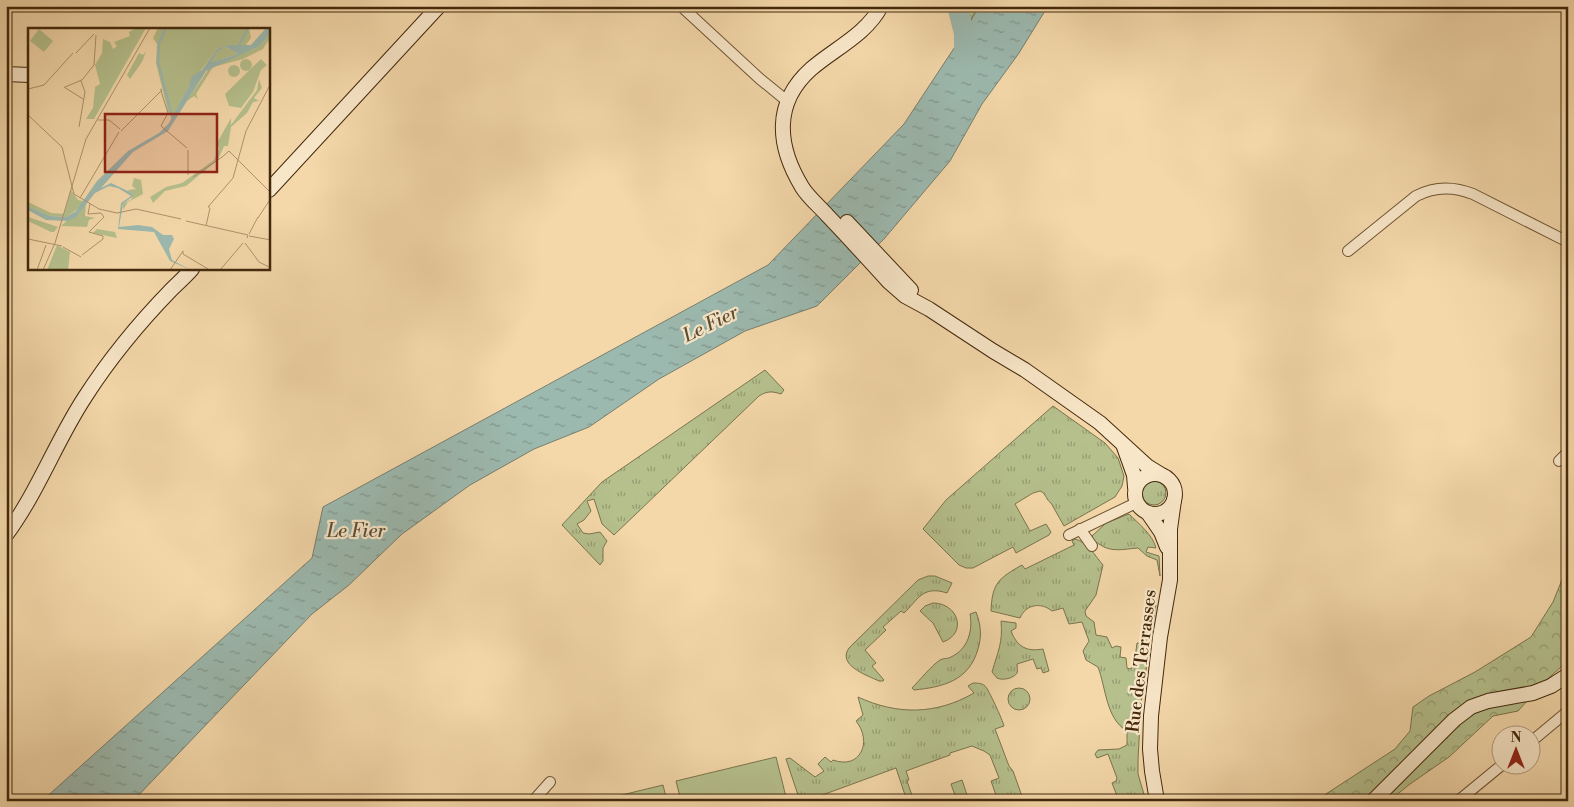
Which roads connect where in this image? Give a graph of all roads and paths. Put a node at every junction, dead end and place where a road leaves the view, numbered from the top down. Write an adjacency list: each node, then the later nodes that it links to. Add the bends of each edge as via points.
1 (439, 6): 7 (street)
2 (681, 6): 6 (street)
3 (881, 6): 6 (street, via 870,24 810,70)
4 (6, 74): 5 (street)
5 (28, 74)
6 (787, 100): 11 (street, via 782,136 788,157 820,200 893,279 929,309 1100,423)
7 (270, 189)
8 (1568, 242): 9 (street, via 1473,194 1441,188 1416,196)
9 (1348, 251)
10 (191, 270): 20 (street, via 122,345 85,397)
11 (1124, 446): 14 (street); 15 (street)
12 (1568, 452): 13 (street)
13 (1559, 461)
14 (1160, 474): 15 (street, via 1145,476); 16 (street, via 1173,485)
15 (1135, 487): 17 (street)
16 (1174, 500): 18 (street, via 1164,512); 23 (street, Rue des Terrasses)
17 (1136, 503): 18 (street); 19 (street)
18 (1148, 513): 23 (street, Rue des Terrasses, via 1161,532)
19 (1080, 529): 21 (street); 22 (street)
20 (6, 535)
21 (1068, 535)
22 (1092, 546)
23 (1170, 555): 30 (street, Rue des Terrasses, via 1170,580 1151,716 1151,757)
24 (1568, 675): 31 (street, via 1533,693 1471,707)
25 (1568, 711): 26 (street)
26 (1542, 733)
27 (1492, 773): 32 (street)
28 (550, 782): 29 (street)
29 (533, 801)
30 (1157, 801)
31 (1373, 801)
32 (1458, 801)

